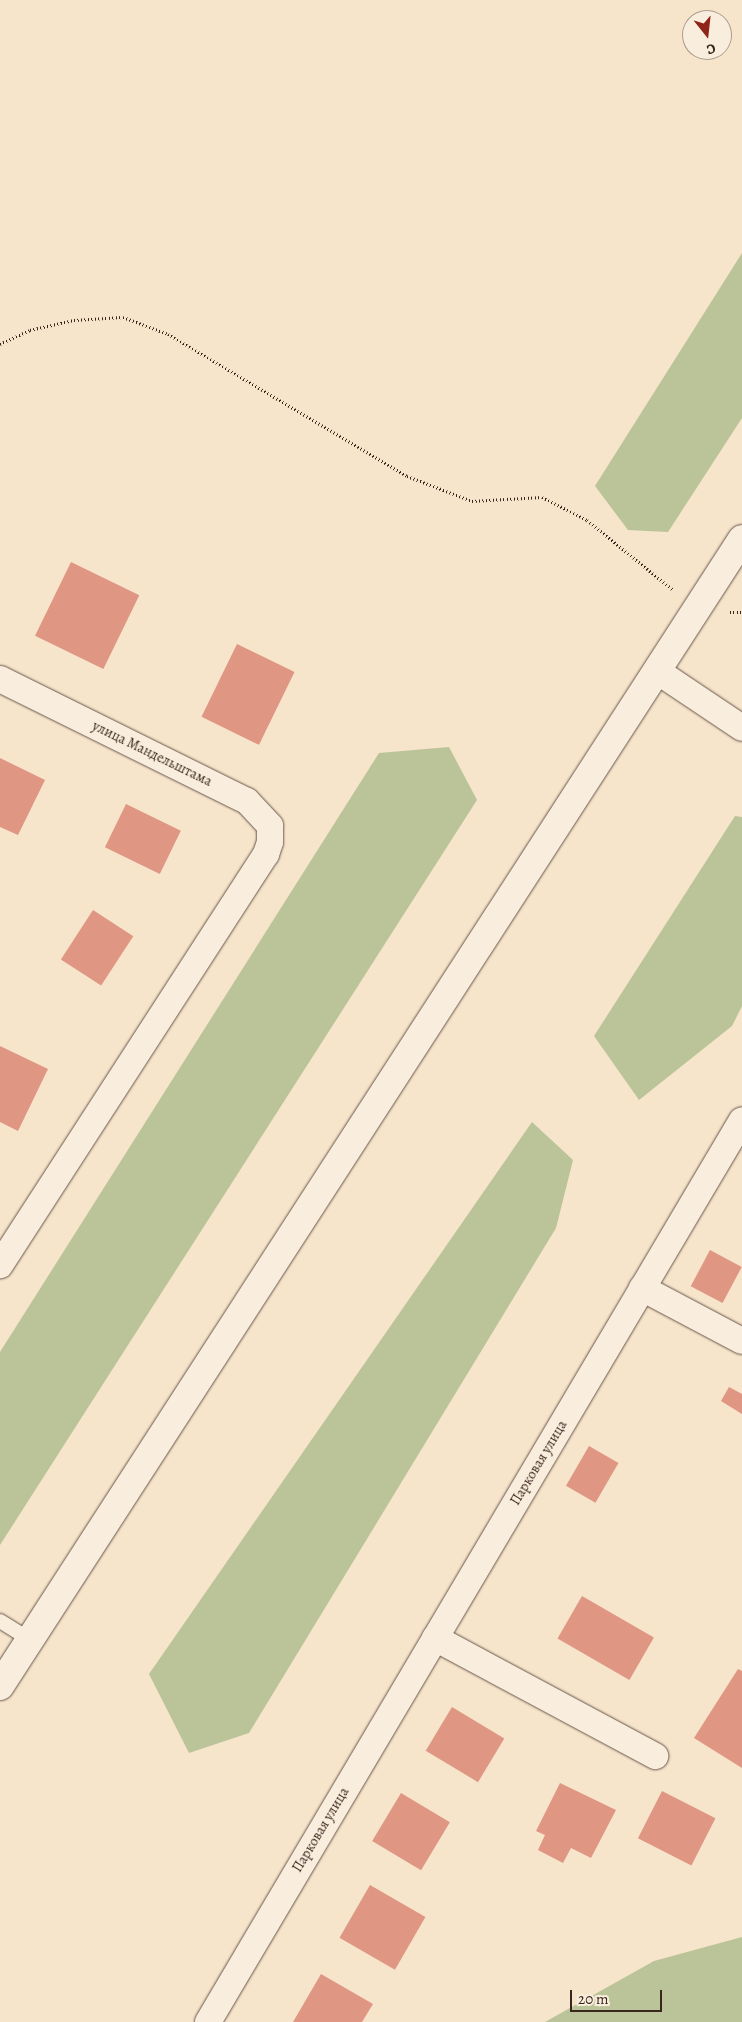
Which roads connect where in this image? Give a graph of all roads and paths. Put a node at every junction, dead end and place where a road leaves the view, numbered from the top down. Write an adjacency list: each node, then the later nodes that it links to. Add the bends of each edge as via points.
1 (0, 344): 3 (path, via 30,330 74,320 123,317 168,334 407,476 472,501 542,497 587,520)
2 (742, 539): 3 (street)
3 (696, 609): 4 (street)
4 (657, 672): 6 (street); 13 (street)
5 (0, 679): 8 (street, улица Мандельштама, via 247,801 270,826 266,854)
6 (742, 728)
7 (742, 1120): 9 (street, Парковая улица)
8 (4, 1249)
9 (642, 1288): 10 (street); 12 (street, Парковая улица)
10 (742, 1341)
11 (0, 1621): 13 (lane)
12 (435, 1638): 15 (street); 16 (street, Парковая улица)
13 (30, 1640): 14 (street)
14 (0, 1686)
15 (655, 1756)
16 (208, 2022)

